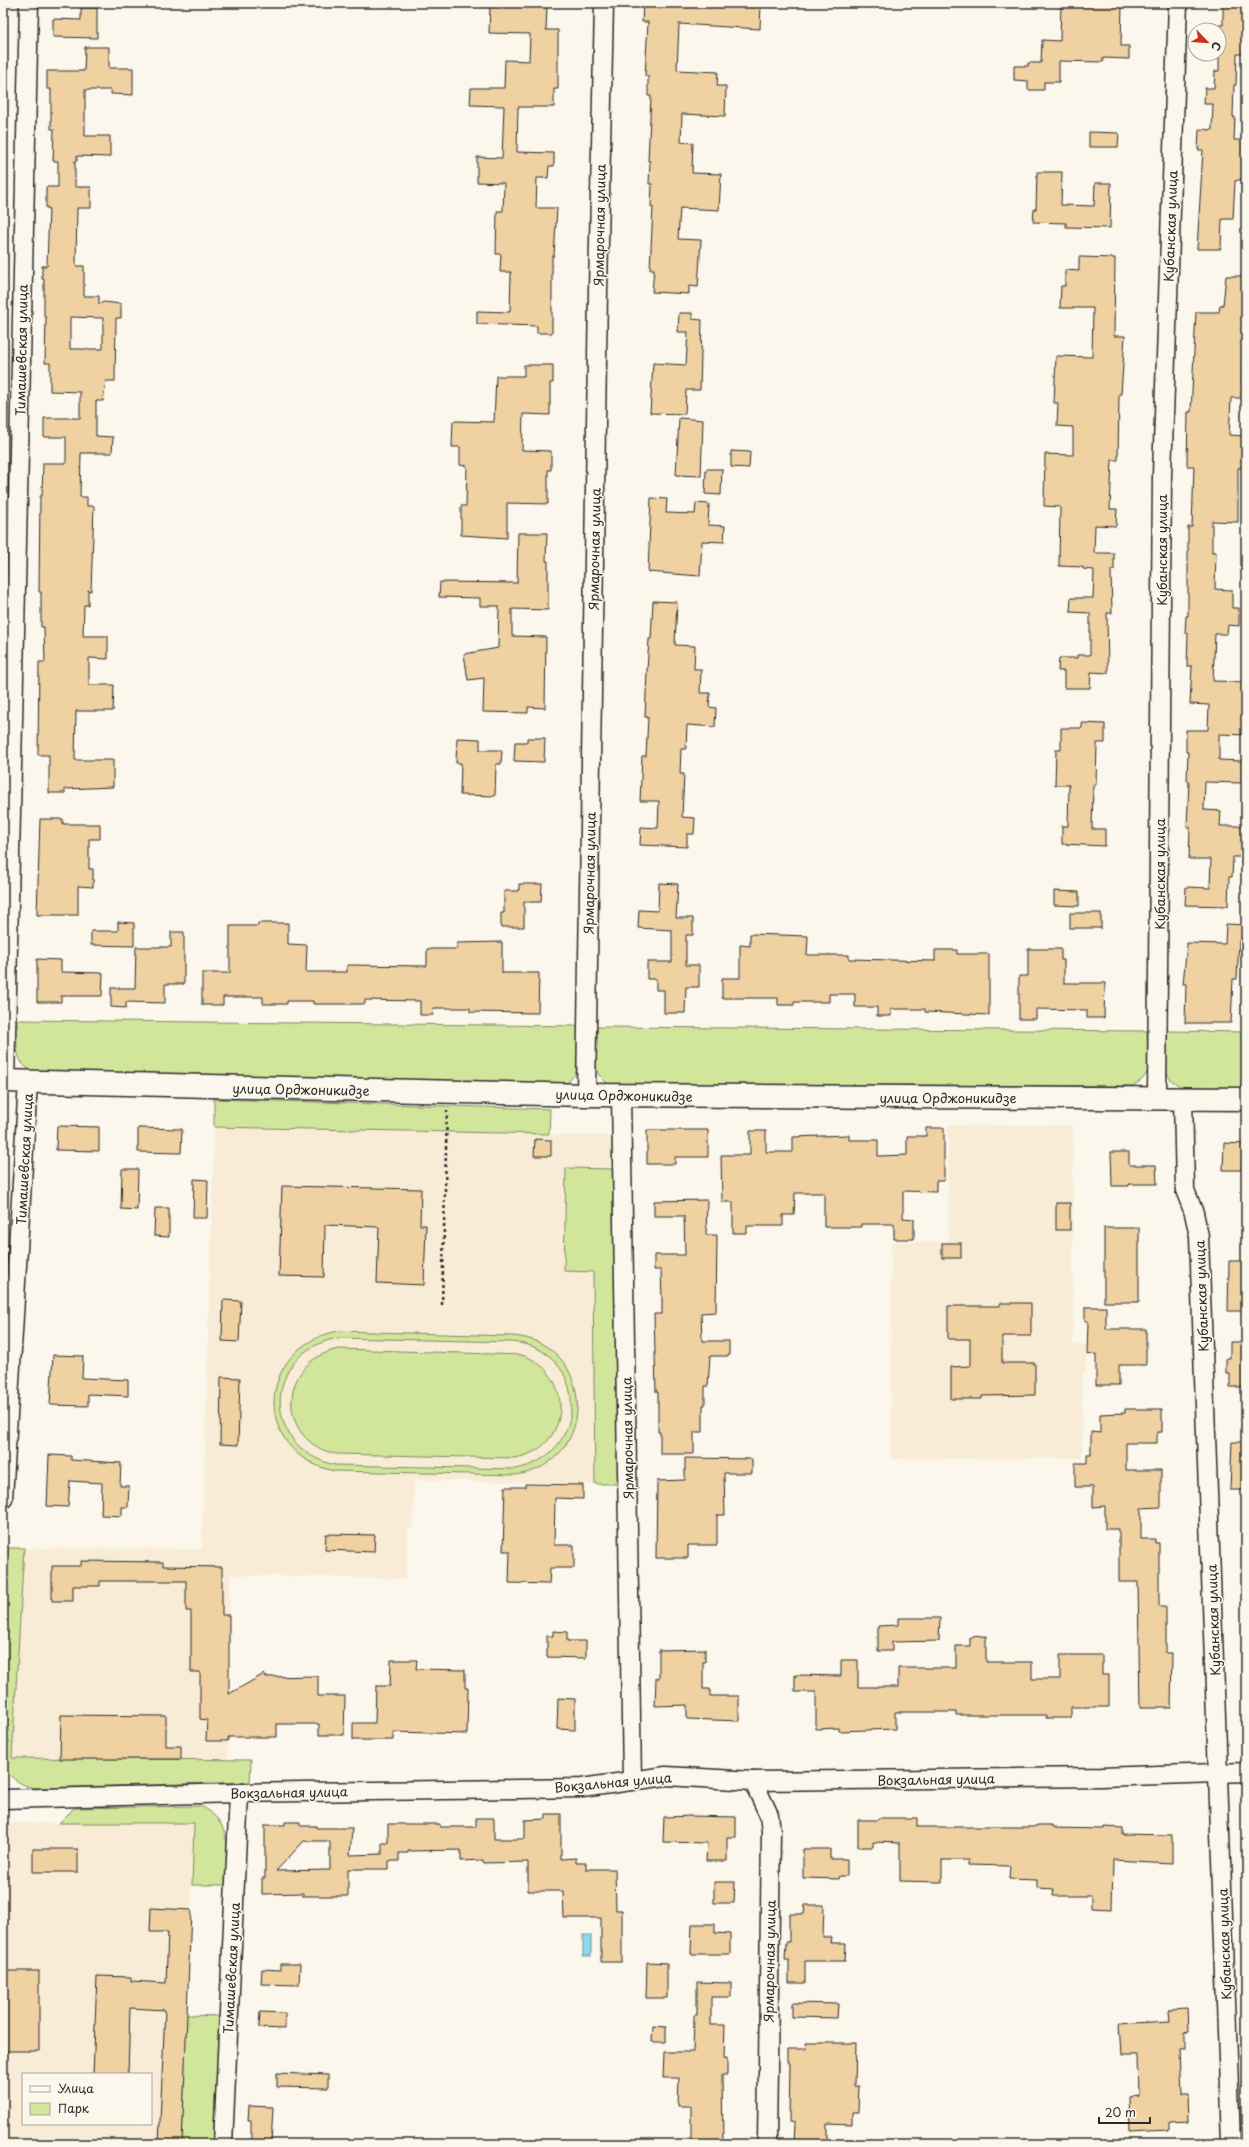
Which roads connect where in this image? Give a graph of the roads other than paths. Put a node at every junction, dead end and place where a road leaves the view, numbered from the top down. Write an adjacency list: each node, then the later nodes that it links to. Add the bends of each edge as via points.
1 (29, 3): 4 (street, Тимашевская улица)
2 (604, 3): 6 (street, Ярмарочная улица)
3 (1178, 3): 8 (street, Кубанская улица, via 1162,475)
4 (4, 1081): 5 (main road, улица Орджоникидзе)
5 (28, 1082): 6 (main road, улица Орджоникидзе); 11 (street, Тимашевская улица)
6 (586, 1095): 7 (main road, улица Орджоникидзе)
7 (621, 1095): 8 (main road, улица Орджоникидзе); 14 (street, Ярмарочная улица)
8 (1157, 1097): 9 (main road, улица Орджоникидзе)
9 (1183, 1098): 10 (main road, улица Орджоникидзе); 13 (street, Кубанская улица, via 1185,1190 1194,1213 1198,1236)
10 (1246, 1099)
11 (3, 1499)
12 (1246, 1772): 13 (street, Вокзальная улица)
13 (1218, 1773): 15 (street, Вокзальная улица); 20 (street, Кубанская улица)
14 (632, 1781): 15 (street, Вокзальная улица, via 666,1776); 16 (street, Вокзальная улица, via 582,1788)
15 (753, 1781): 19 (street, Ярмарочная улица, via 769,1815 771,1831)
16 (239, 1793): 17 (street, Вокзальная улица); 18 (street, Тимашевская улица)
17 (3, 1799)
18 (223, 2144)
19 (767, 2144)
20 (1231, 2144)

